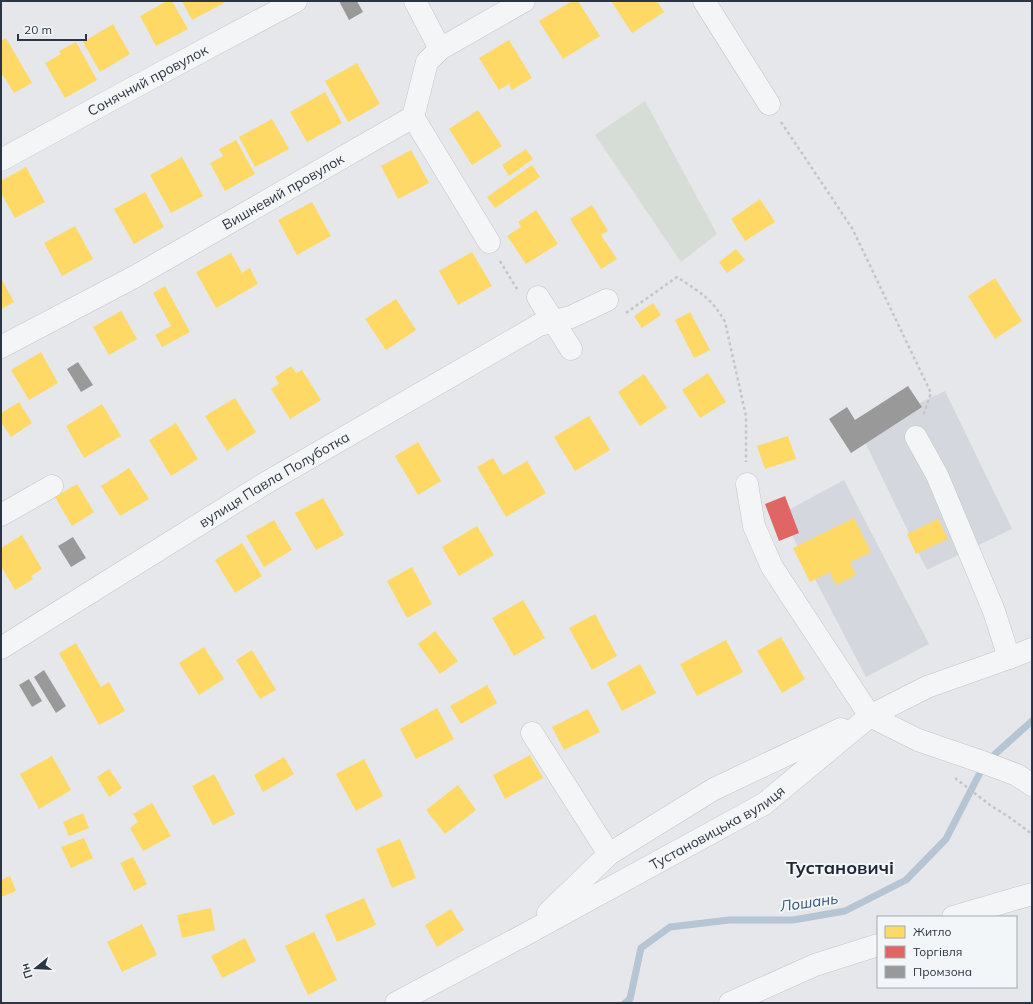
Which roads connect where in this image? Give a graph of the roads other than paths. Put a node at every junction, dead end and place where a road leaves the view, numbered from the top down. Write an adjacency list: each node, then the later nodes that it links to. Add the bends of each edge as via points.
1 (296, 1): 8 (street, Сонячний провулок)
2 (415, 1): 5 (street)
3 (524, 1): 5 (street)
4 (704, 1): 6 (street)
5 (440, 49): 7 (street, via 427,62)
6 (769, 104)
7 (413, 118): 9 (street); 13 (street, Вишневий провулок, via 136,276)
8 (1, 160)
9 (489, 242)
10 (529, 295): 12 (street)
11 (602, 303): 12 (street, вулиця Павла Полуботка)
12 (554, 322): 14 (street); 19 (street, вулиця Павла Полуботка, via 540,325 264,484)
13 (1, 347)
14 (571, 349)
15 (916, 438): 21 (street, via 937,475 994,612)
16 (747, 484): 22 (street, via 754,526 772,567)
17 (52, 486): 18 (street)
18 (1, 515)
19 (2, 645)
20 (1032, 649): 21 (street, Тустановицька вулиця)
21 (1009, 658): 22 (street, Тустановицька вулиця, via 928,687)
22 (870, 716): 24 (street, via 918,740 1017,775); 25 (street, via 714,788); 28 (street, Тустановицька вулиця, via 764,804)
23 (532, 733): 25 (street)
24 (1032, 785)
25 (609, 854): 28 (street)
26 (1032, 894): 27 (street)
27 (956, 916)
28 (528, 933): 30 (street, Тустановицька вулиця)
29 (877, 945): 31 (street, via 814,965)
30 (396, 1003)
31 (730, 1003)

